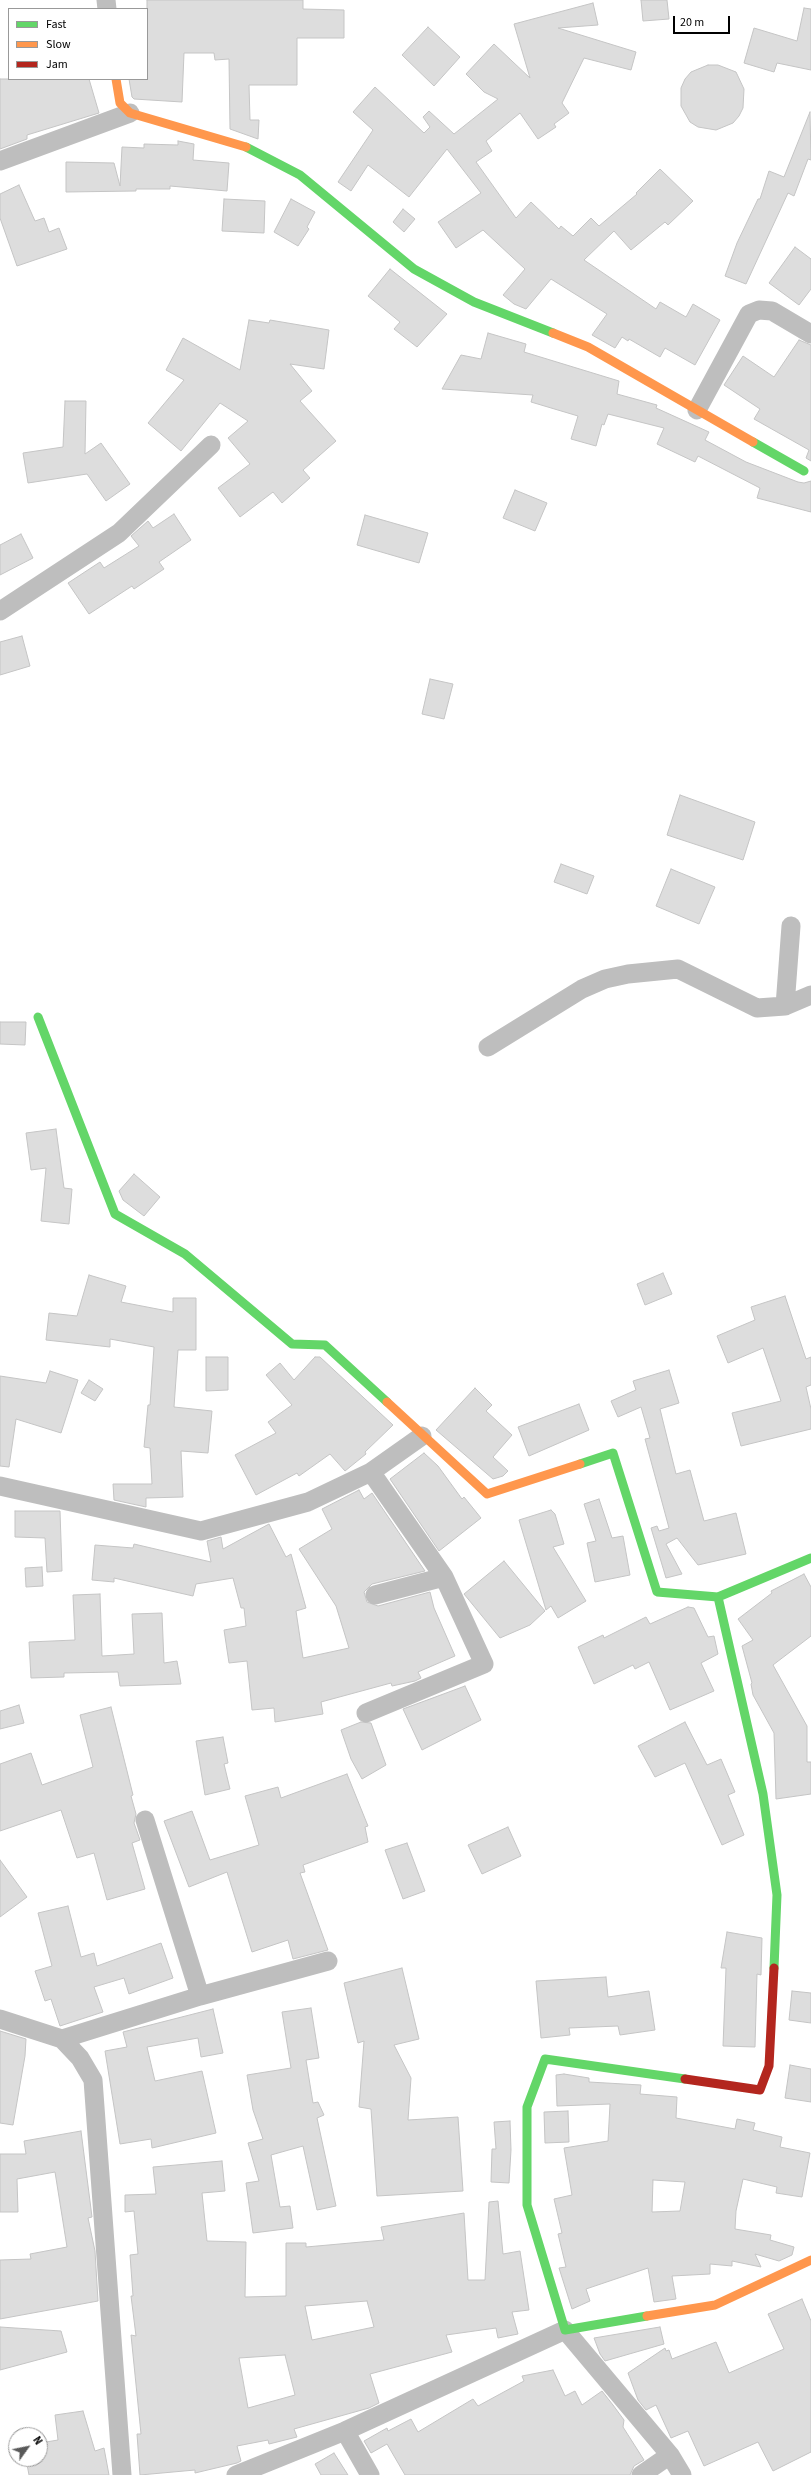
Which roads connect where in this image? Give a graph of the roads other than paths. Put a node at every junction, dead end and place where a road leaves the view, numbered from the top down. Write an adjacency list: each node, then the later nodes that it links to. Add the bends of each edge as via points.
1 (116, 80): 2 (street, via 120,102)
2 (130, 113): 3 (street); 5 (street, via 252,150 300,175 414,269 474,302 588,347)
3 (0, 161)
4 (811, 334): 5 (street, via 772,311 759,310 750,314)
5 (697, 410): 7 (street, via 731,427)
6 (211, 445): 8 (street, via 119,533)
7 (804, 471)
8 (0, 610)
9 (791, 926): 11 (street)
10 (811, 995): 11 (street)
11 (785, 1006): 13 (street, via 757,1008 678,969 628,974 605,979 582,989)
12 (38, 1017): 14 (street, via 115,1214 185,1254 292,1344 325,1345)
13 (488, 1047)
14 (422, 1436): 15 (street); 20 (street, via 487,1494 613,1453 657,1592)
15 (371, 1472): 16 (street, via 308,1502 201,1531); 18 (street)
16 (0, 1486)
17 (811, 1558): 20 (street)
18 (444, 1577): 19 (street); 21 (street, via 484,1664)
19 (375, 1595)
20 (718, 1597): 28 (street, via 762,1794 778,1895 769,2066 760,2090 545,2059 527,2107 527,2205)
21 (366, 1714)
22 (145, 1820): 24 (street)
23 (328, 1962): 24 (street)
24 (200, 1996): 26 (street)
25 (0, 2019): 26 (street)
26 (62, 2039): 31 (street, via 80,2058 93,2080)
27 (811, 2260): 28 (street, via 715,2305)
28 (565, 2330): 29 (street); 30 (street)
29 (345, 2431): 32 (street); 33 (street)
30 (670, 2455): 34 (street); 35 (street)
31 (122, 2475)
32 (236, 2475)
33 (370, 2475)
34 (641, 2475)
35 (682, 2475)

